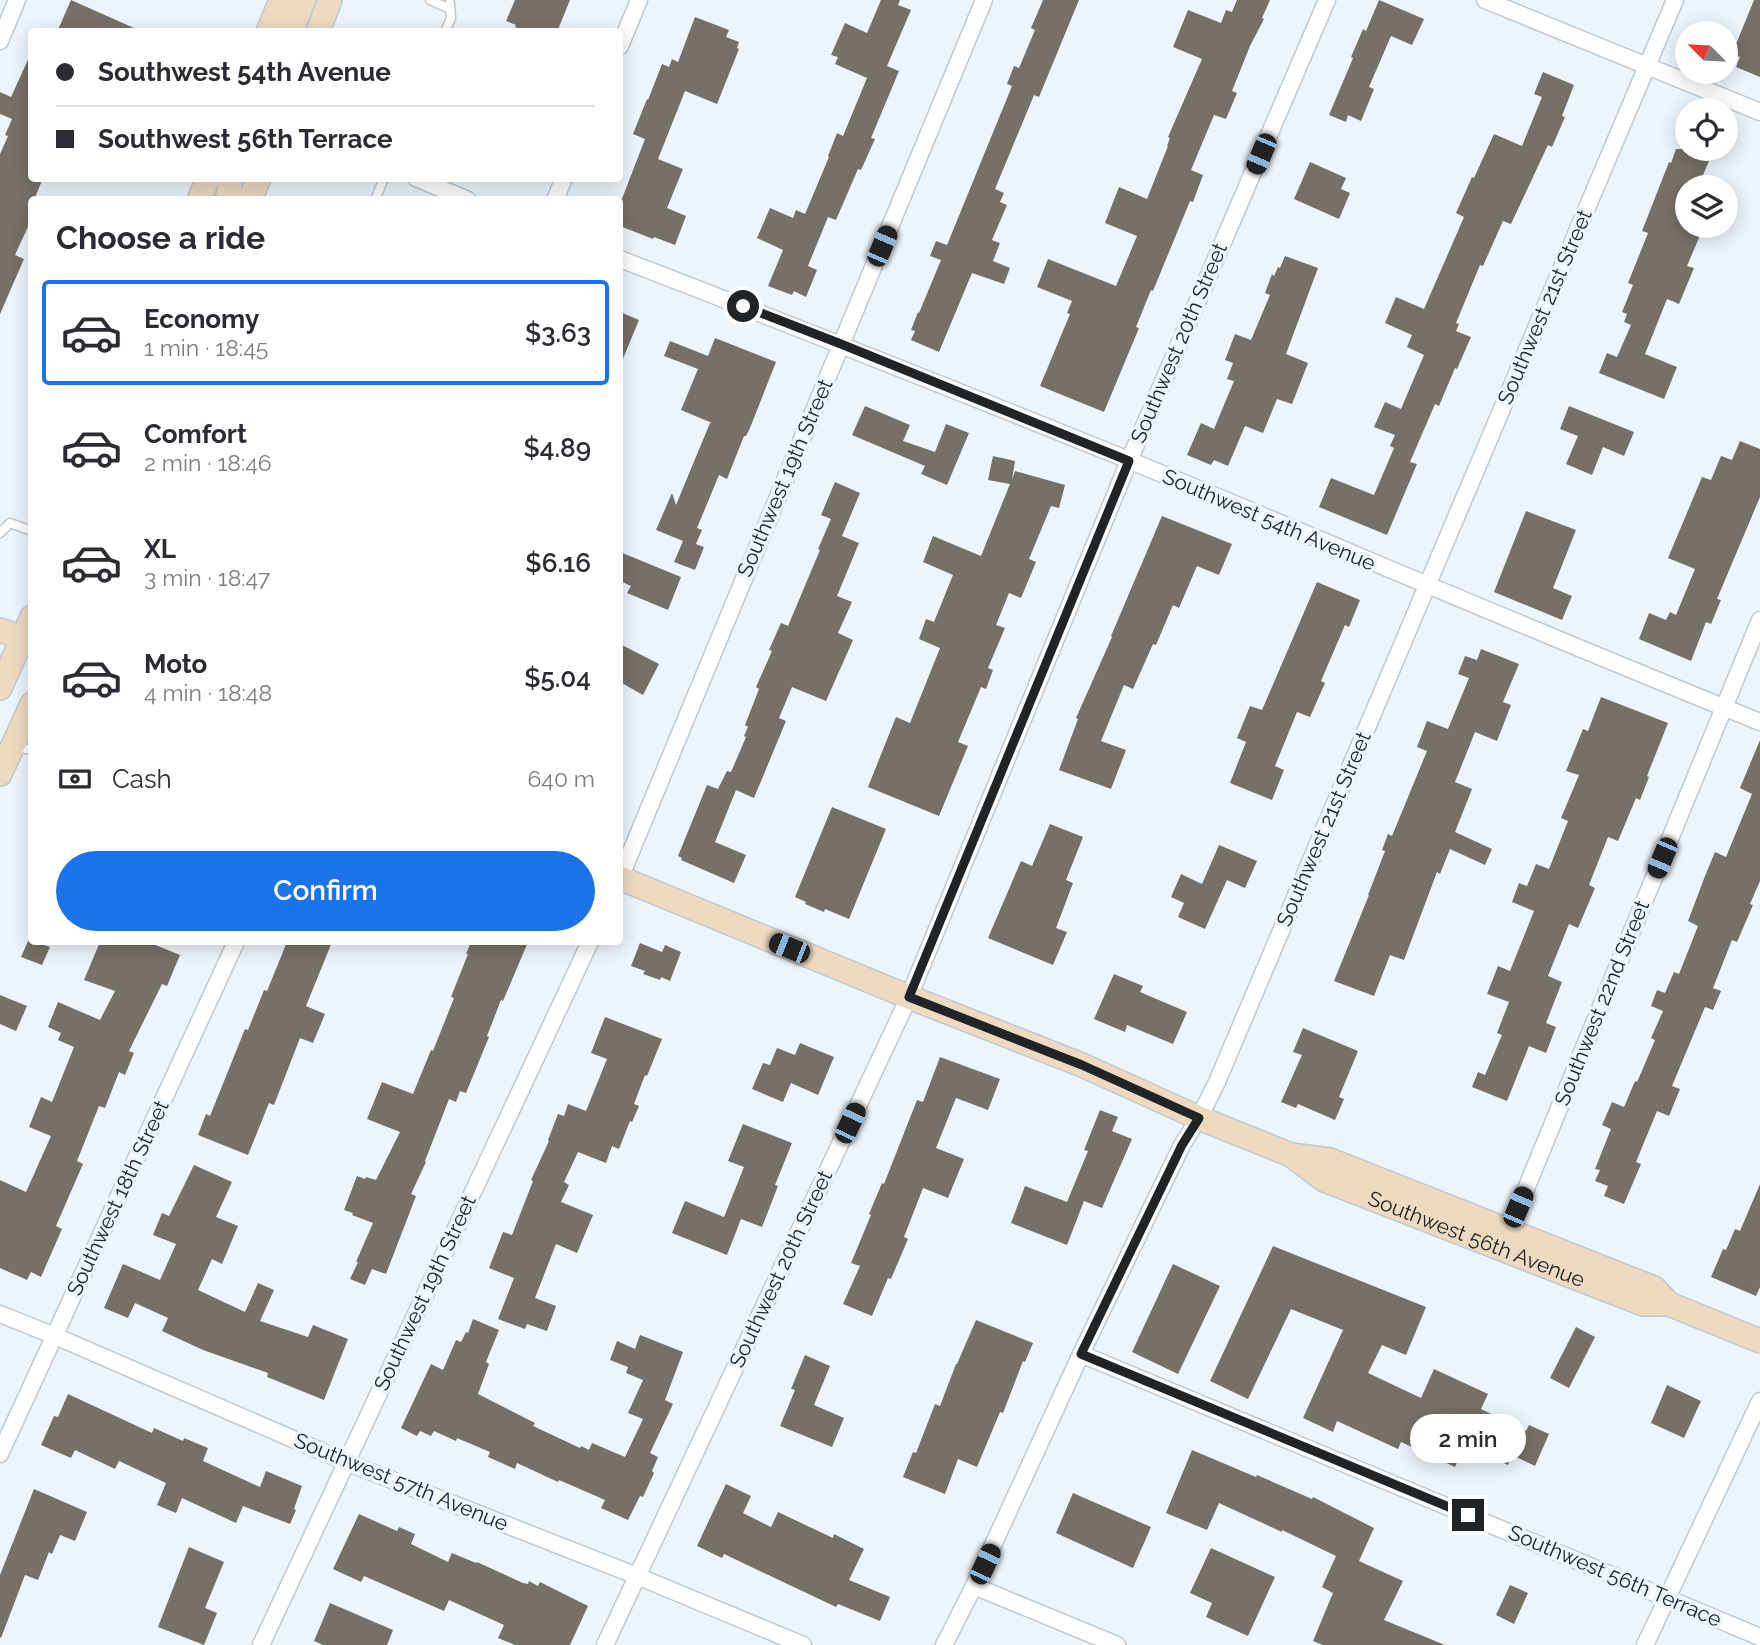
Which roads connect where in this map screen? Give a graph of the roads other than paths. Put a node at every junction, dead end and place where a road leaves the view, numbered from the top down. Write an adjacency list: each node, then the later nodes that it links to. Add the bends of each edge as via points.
1 (17, 0): 17 (street)
2 (281, 0): 12 (street)
3 (304, 0): 13 (street)
4 (330, 0): 14 (street)
5 (430, 0): 11 (lane, via 448,8)
6 (639, 0): 16 (street)
7 (984, 0): 23 (street, Southwest 19th Street)
8 (1327, 0): 24 (street, Southwest 20th Street)
9 (1485, 0): 18 (street)
10 (1675, 0): 18 (street, Southwest 21st Street)
11 (451, 2): 15 (lane)
12 (270, 28)
13 (293, 28)
14 (320, 28)
15 (447, 28)
16 (623, 39)
17 (0, 41)
18 (1647, 67): 19 (street); 27 (street, Southwest 21st Street)
19 (1760, 112)
20 (425, 182): 21 (street)
21 (459, 196)
22 (623, 260): 23 (street, Southwest 54th Avenue)
23 (841, 344): 24 (street, Southwest 54th Avenue); 38 (street, Southwest 19th Street)
24 (1129, 461): 27 (street, Southwest 54th Avenue); 42 (street, Southwest 20th Street)
25 (28, 530): 26 (lane, via 10,523)
26 (0, 533)
27 (1427, 586): 33 (street, Southwest 54th Avenue); 43 (street, Southwest 21st Street)
28 (1760, 621): 33 (street, Southwest 22nd Street)
29 (0, 630): 30 (street)
30 (28, 632)
31 (28, 634): 32 (street)
32 (0, 688)
33 (1723, 708): 35 (street, Southwest 54th Avenue); 45 (street, Southwest 22nd Street)
34 (28, 722): 36 (street)
35 (1760, 722)
36 (22, 748): 37 (street)
37 (0, 774)
38 (623, 871)
39 (623, 879): 42 (street, Southwest 56th Avenue)
40 (235, 945): 48 (street, Southwest 18th Street)
41 (589, 945): 53 (street, Southwest 19th Street)
42 (909, 997): 43 (street, Southwest 56th Avenue, via 1082,1065); 54 (street, Southwest 20th Street)
43 (1199, 1118): 44 (street, Southwest 56th Avenue); 50 (street, Southwest 21st Street)
44 (1291, 1155): 45 (street, Southwest 56th Avenue, via 1330,1160); 46 (street, Southwest 56th Avenue, via 1324,1180 1643,1304)
45 (1509, 1230): 46 (street, Southwest 56th Avenue, via 1654,1288)
46 (1669, 1304): 49 (street, Southwest 56th Avenue)
47 (0, 1314): 48 (street, Southwest 57th Avenue)
48 (55, 1336): 52 (street, Southwest 18th Street); 53 (street, Southwest 57th Avenue)
49 (1760, 1341)
50 (1081, 1354): 55 (street, Southwest 21st Street); 56 (street, Southwest 56th Terrace)
51 (1760, 1401): 56 (street)
52 (0, 1454)
53 (346, 1462): 54 (street, Southwest 57th Avenue); 58 (street, Southwest 19th Street)
54 (637, 1577): 59 (street, Southwest 20th Street); 60 (street, Southwest 57th Avenue)
55 (974, 1586): 61 (street, Southwest 21st Street); 62 (street)
56 (1667, 1598): 57 (street, Southwest 56th Terrace); 63 (street)
57 (1760, 1637)
58 (261, 1645)
59 (605, 1645)
60 (803, 1645)
61 (944, 1645)
62 (1117, 1645)
63 (1645, 1645)

